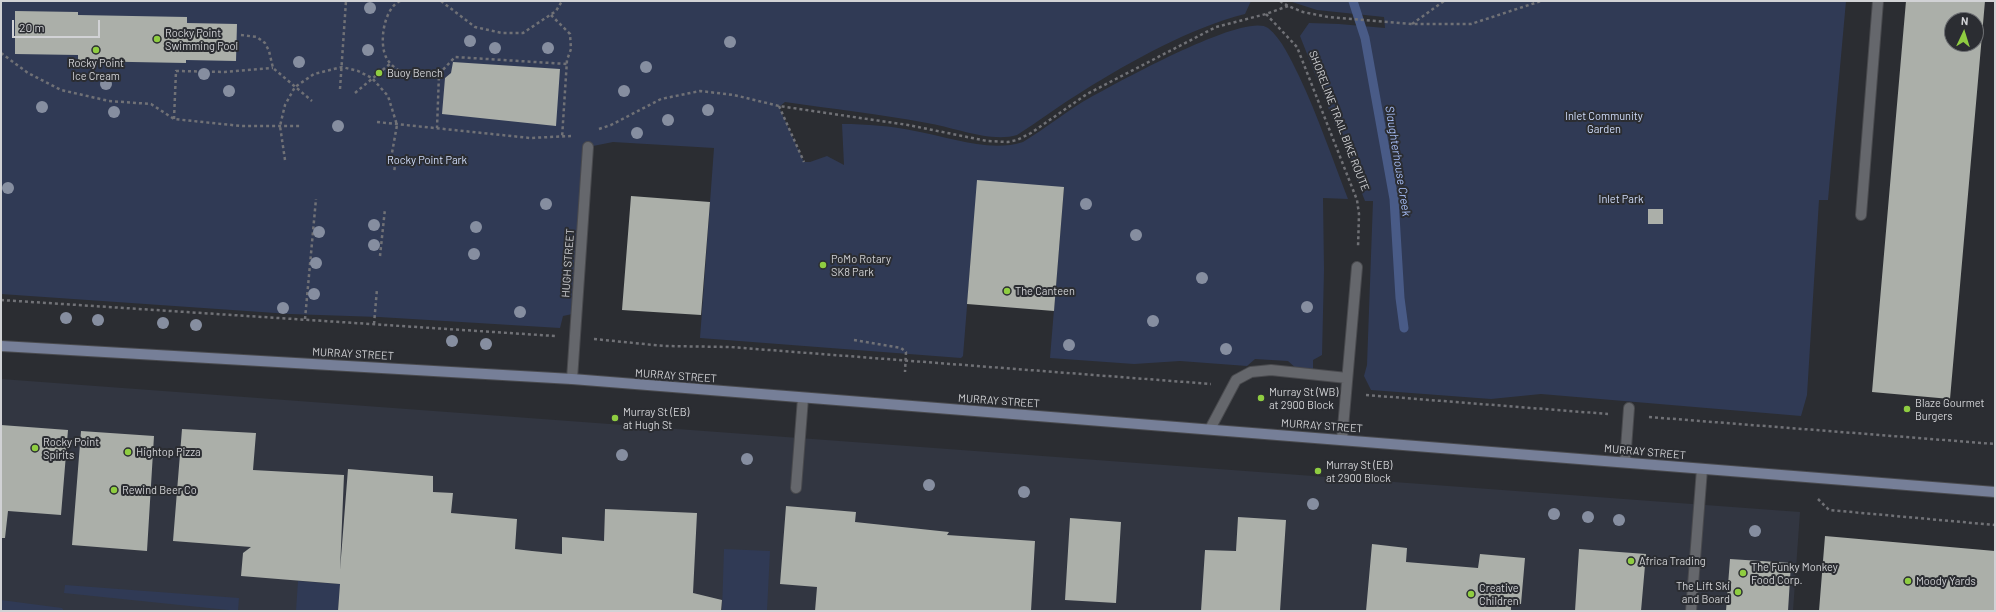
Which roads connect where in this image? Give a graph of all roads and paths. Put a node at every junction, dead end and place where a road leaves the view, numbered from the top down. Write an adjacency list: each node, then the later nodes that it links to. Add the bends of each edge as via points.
1 (346, 1): 17 (path)
2 (400, 1): 15 (path, via 393,4 386,18 383,42)
3 (441, 1): 11 (path, via 475,28 502,33 523,33)
4 (562, 1): 11 (path)
5 (1280, 1): 9 (path)
6 (1444, 1): 12 (path)
7 (1541, 1): 12 (path, via 1471,24)
8 (1878, 1): 41 (street)
9 (1288, 6): 10 (path); 12 (path, via 1328,17)
10 (1266, 14): 25 (path, via 1216,27 1087,94 1031,133 1008,142 987,141 908,125); 43 (path, SHORELINE TRAIL BIKE ROUTE, via 1297,47 1357,200)
11 (551, 15): 16 (path, via 570,34 571,49)
12 (1411, 24)
13 (241, 35): 18 (path, via 257,37 265,43)
14 (1, 53): 26 (path, via 28,73 61,90 109,100 151,104)
15 (391, 63): 19 (path, via 397,70 414,77 432,77); 20 (path)
16 (567, 64): 19 (path, via 455,57); 34 (path)
17 (342, 67): 20 (path); 21 (path, via 314,74); 22 (path)
18 (273, 68): 21 (path); 26 (path, via 225,72 176,71)
19 (439, 74): 31 (path)
20 (372, 78): 23 (path); 28 (path, via 388,96)
21 (295, 87): 24 (path); 29 (path, via 285,106)
22 (340, 89)
23 (356, 93)
24 (312, 101)
25 (779, 106): 32 (path, via 734,95 700,91 661,99); 37 (path)
26 (174, 119): 29 (path, via 241,126)
27 (377, 122): 28 (path)
28 (397, 125): 31 (path); 38 (path, via 392,153 396,165)
29 (280, 126): 30 (path); 36 (path)
30 (302, 126)
31 (437, 128): 34 (path, via 530,138)
32 (597, 130)
33 (576, 135): 34 (path)
34 (562, 138)
35 (588, 147): 55 (street, HUGH STREET)
36 (285, 160)
37 (804, 162)
38 (394, 173)
39 (316, 199): 46 (path)
40 (385, 209): 42 (path)
41 (1862, 215)
42 (380, 256)
43 (1357, 267): 54 (street)
44 (377, 289): 47 (path)
45 (1, 300): 46 (path)
46 (306, 319): 47 (path)
47 (374, 324): 48 (path)
48 (554, 336)
49 (593, 338): 52 (path, via 664,346)
50 (854, 340): 52 (path, via 901,348 906,352)
51 (1, 346): 55 (main road, MURRAY STREET)
52 (906, 360): 53 (path); 56 (path)
53 (905, 372)
54 (1347, 378): 62 (street, via 1271,370 1251,372 1236,380); 63 (street)
55 (572, 379): 58 (main road, MURRAY STREET)
56 (1214, 384)
57 (1366, 395): 60 (path)
58 (803, 398): 62 (main road, MURRAY STREET); 68 (street)
59 (1629, 408): 65 (street)
60 (1611, 414)
61 (1649, 417): 64 (path)
62 (1210, 429): 63 (main road, MURRAY STREET)
63 (1342, 439): 65 (main road, MURRAY STREET)
64 (1995, 444)
65 (1625, 462): 66 (main road, MURRAY STREET)
66 (1702, 469): 67 (main road, MURRAY STREET); 71 (street)
67 (1796, 477): 69 (main road, MURRAY STREET); 70 (path, via 1829,510)
68 (796, 488)
69 (1995, 492)
70 (1995, 525)
71 (1691, 611)

